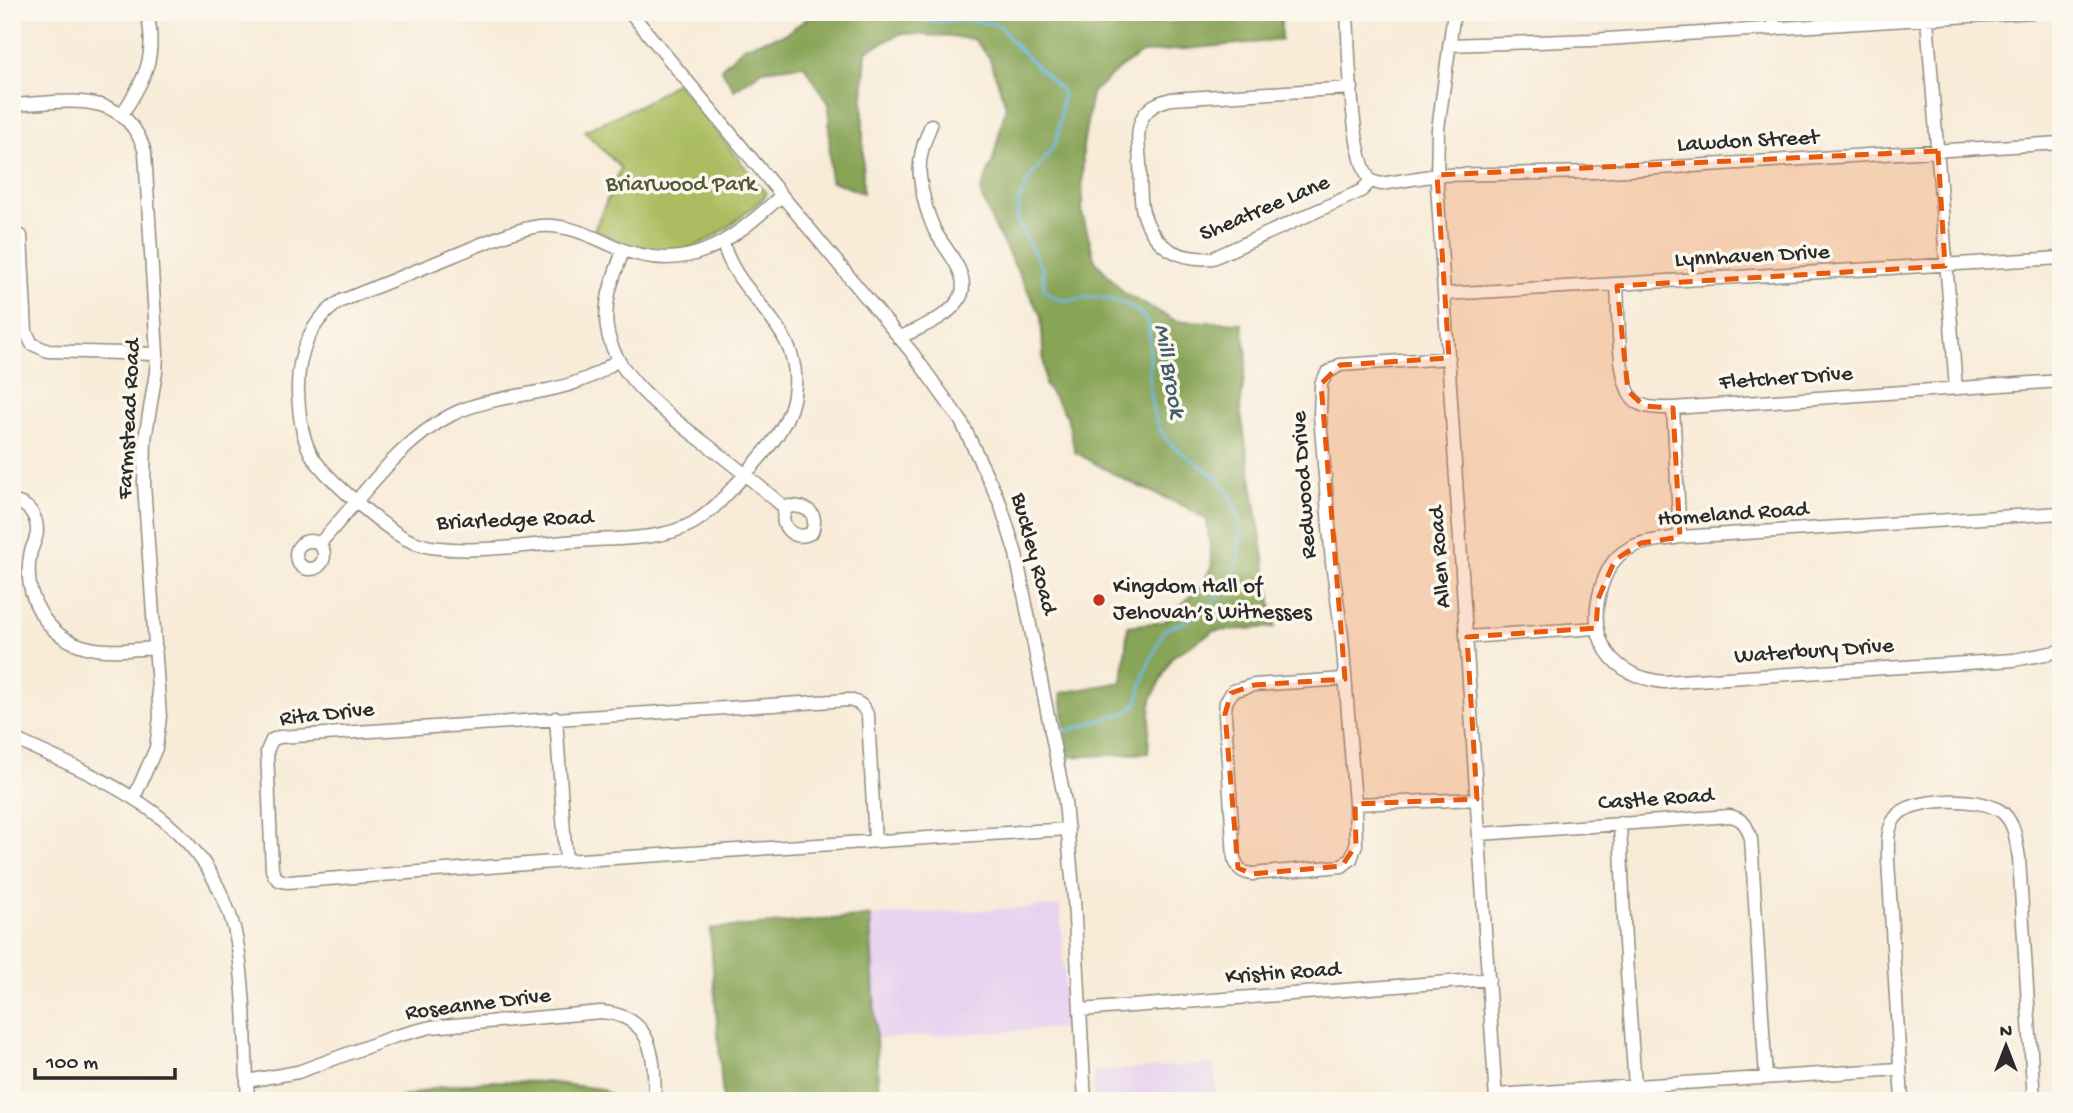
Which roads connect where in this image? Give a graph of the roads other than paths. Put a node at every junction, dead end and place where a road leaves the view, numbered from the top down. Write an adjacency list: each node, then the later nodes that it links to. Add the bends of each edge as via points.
1 (630, 12): 18 (street, Buckley Road)
2 (1347, 12): 10 (street)
3 (1454, 12): 9 (street, Allen Road)
4 (1773, 12): 8 (street)
5 (2033, 12): 7 (street)
6 (148, 19): 12 (street, via 149,64)
7 (1927, 19): 8 (street); 15 (street)
8 (1774, 29): 9 (street)
9 (1449, 45): 16 (street, Allen Road)
10 (1352, 88): 17 (street, via 1357,144); 17 (street, Sheatree Lane, via 1171,99 1152,106 1139,124 1143,212 1165,247 1190,259 1213,258 1361,191)
11 (12, 105): 12 (street, via 97,103)
12 (122, 114): 27 (street, Farmstead Road, via 145,152)
13 (931, 125): 26 (street, via 920,155 919,176 934,229 964,287 949,311)
14 (2061, 143): 15 (street, Lawdon Street)
15 (1938, 151): 16 (street, Lawdon Street, via 1594,172); 23 (street)
16 (1437, 175): 17 (street, via 1381,184); 25 (street, Allen Road)
17 (1371, 180)
18 (781, 196): 20 (street, Briarledge Road); 26 (street, Buckley Road)
19 (21, 236): 27 (street, via 26,332 33,344 48,351)
20 (723, 243): 21 (street, Briarledge Road, via 677,259); 33 (street, Briarledge Road, via 732,269 777,324 795,363 794,401 784,424)
21 (623, 251): 29 (street, via 607,299 607,329); 34 (street, Briarledge Road, via 567,228 521,229 331,307 300,356 299,411 312,455 328,476)
22 (2061, 258): 23 (street, Lynnhaven Drive)
23 (1945, 266): 24 (street, Lynnhaven Drive); 31 (street)
24 (1617, 286): 25 (street, Lynnhaven Drive); 32 (street, Fletcher Drive, via 1628,391 1644,406)
25 (1445, 294): 28 (street, Allen Road)
26 (899, 338): 51 (street, Buckley Road, via 961,421 1000,503 1021,579)
27 (157, 354): 42 (street, Farmstead Road, via 144,484)
28 (1449, 358): 41 (street, Allen Road); 44 (street, Redwood Drive, via 1340,365 1327,373 1321,384 1332,563)
29 (618, 359): 33 (street, via 648,396); 34 (street, via 565,385 453,414 393,461)
30 (2061, 382): 31 (street, Fletcher Drive)
31 (1956, 388): 32 (street, Fletcher Drive)
32 (1673, 408): 38 (street)
33 (745, 474): 34 (street, Briarledge Road, via 713,510 669,533 461,549 412,541); 36 (street)
34 (358, 501): 39 (street)
35 (12, 502): 42 (street, via 27,506 34,516 37,536 30,555 29,582 32,599 53,629 85,647)
36 (785, 508)
37 (2061, 513): 38 (street, Homeland Road)
38 (1680, 537): 40 (street, Homeland Road, via 1641,543 1615,560 1598,599)
39 (320, 542)
40 (1596, 628): 41 (street); 43 (street, Waterbury Drive, via 1609,655 1624,670 1644,680 1664,682 2014,660)
41 (1467, 637): 48 (street, Allen Road)
42 (156, 648): 47 (street, Farmstead Road, via 160,717 156,748)
43 (2061, 651)
44 (1345, 679): 49 (street, Redwood Drive); 49 (street, Redwood Drive, via 1254,685 1231,693 1225,714 1238,868 1252,874 1342,866 1351,859 1356,845)
45 (556, 718): 53 (street, Rita Drive, via 808,701 857,702 868,717); 54 (street); 54 (street, Rita Drive, via 272,740 267,751 272,870 274,877 288,882)
46 (12, 737): 47 (street)
47 (134, 798): 59 (street, via 160,814 197,853 230,913 240,964)
48 (1477, 799): 49 (street); 52 (street, Allen Road)
49 (1355, 804)
50 (1620, 823): 52 (street, Castle Road); 58 (street, Castle Road, via 1730,816 1747,826); 60 (street)
51 (1068, 829): 53 (street, Rita Drive); 56 (street, Buckley Road)
52 (1480, 834): 55 (street, Allen Road)
53 (875, 841): 54 (street, Rita Drive)
54 (566, 861)
55 (1489, 979): 56 (street, Kristin Road); 61 (street, Allen Road)
56 (1080, 1010): 64 (street, Buckley Road)
57 (1900, 1069): 58 (street); 65 (street); 66 (street, via 1888,831 1898,814 1911,806 1990,804 2010,820 2019,858)
58 (1766, 1078): 60 (street)
59 (247, 1081): 62 (street); 63 (street, Roseanne Drive, via 298,1072 431,1027 608,1013 626,1017 640,1027 649,1042)
60 (1635, 1087): 61 (street)
61 (1496, 1098)
62 (248, 1101)
63 (654, 1101)
64 (1085, 1101)
65 (1902, 1101)
66 (2034, 1101)

